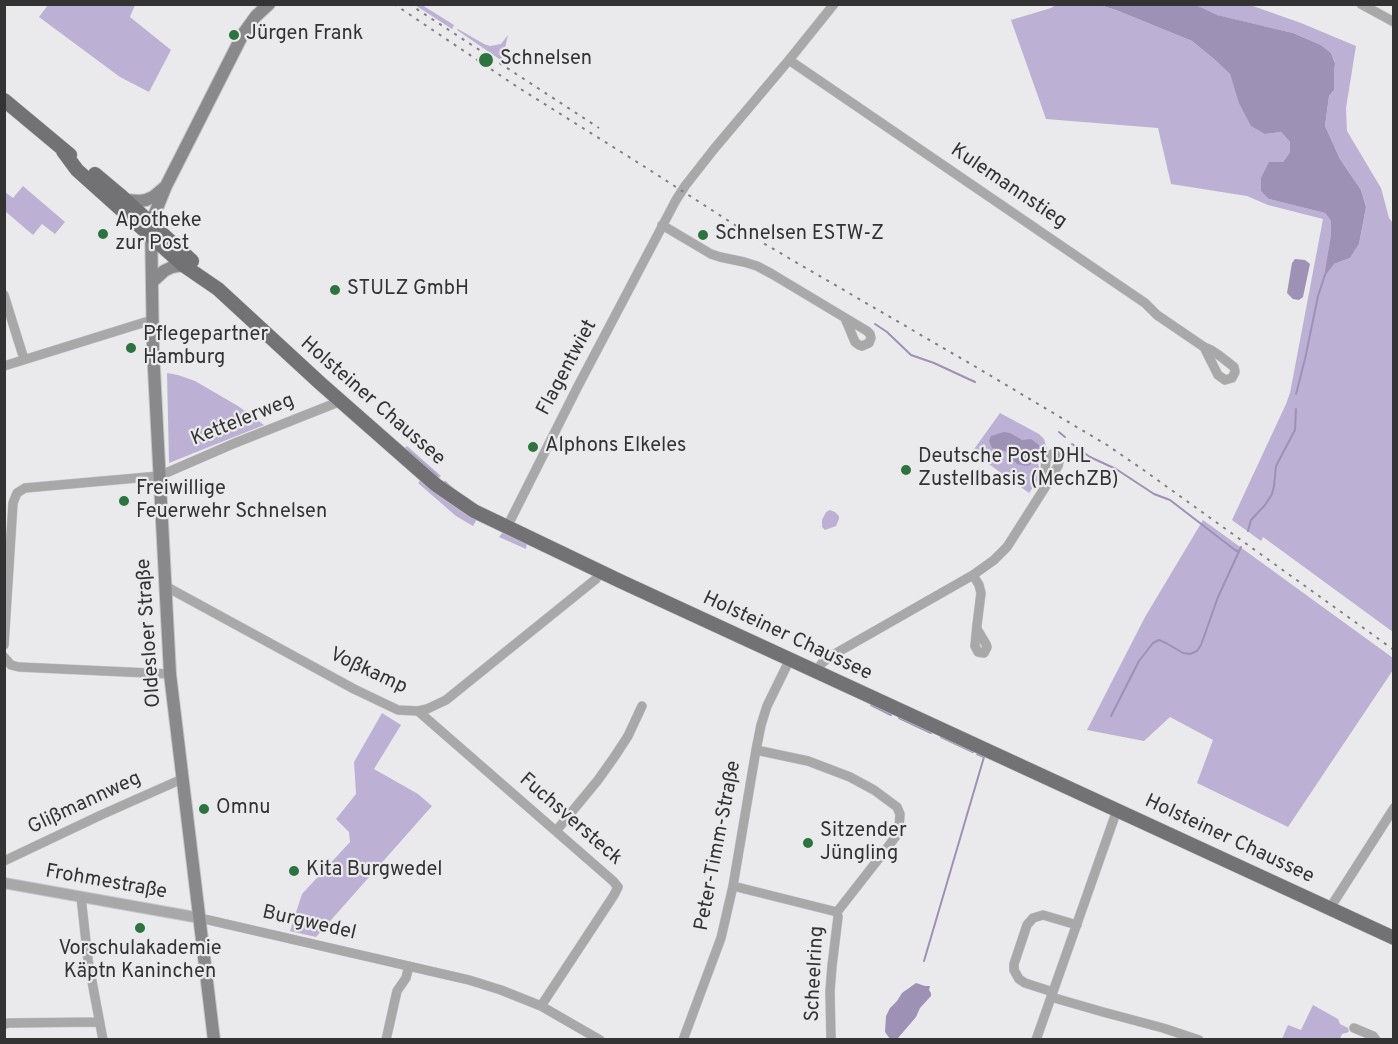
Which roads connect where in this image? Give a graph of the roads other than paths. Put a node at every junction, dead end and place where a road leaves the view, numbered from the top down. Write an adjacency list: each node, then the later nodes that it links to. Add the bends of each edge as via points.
1 (834, 4): 5 (street, Flagentwiet)
2 (1361, 4): 4 (street)
3 (263, 6): 8 (main road, via 243,34)
4 (1394, 22)
5 (789, 60): 10 (street, Flagentwiet, via 685,186); 18 (street, Kulemannstieg)
6 (4, 100): 7 (main road, Holsteiner Chaussee)
7 (63, 151): 9 (main road, Holsteiner Chaussee); 11 (main road, Holsteiner Chaussee, via 77,170)
8 (166, 186): 9 (main road, via 146,200); 11 (main road)
9 (125, 200): 11 (main road, Holsteiner Chaussee)
10 (662, 225): 16 (street, via 711,254 757,266); 24 (street, Flagentwiet)
11 (151, 230): 12 (main road, Holsteiner Chaussee); 13 (main road, Oldesloer Straße); 14 (main road, Holsteiner Chaussee, via 202,270)
12 (183, 265): 13 (main road, via 164,271); 14 (main road, Holsteiner Chaussee)
13 (152, 282): 17 (main road, Oldesloer Straße)
14 (218, 290): 21 (main road, Holsteiner Chaussee)
15 (4, 295): 19 (street)
16 (845, 318)
17 (152, 320): 19 (street); 22 (main road, Oldesloer Straße)
18 (1204, 347)
19 (24, 359): 20 (street)
20 (4, 366)
21 (341, 401): 22 (street, Kettelerweg); 24 (main road, Holsteiner Chaussee, via 436,484 474,511)
22 (159, 476): 27 (main road, Oldesloer Straße); 29 (street, Kettelerweg, via 26,488 17,493 13,503)
23 (1044, 489): 26 (street, via 1006,547)
24 (507, 527): 25 (main road, Holsteiner Chaussee)
25 (600, 572): 31 (main road, Holsteiner Chaussee); 35 (street, Voßkamp, via 446,700)
26 (973, 575): 28 (street, via 981,593); 32 (street, via 831,656)
27 (165, 586): 33 (main road, Oldesloer Straße); 35 (street, Voßkamp, via 354,689 398,710)
28 (977, 628)
29 (4, 645)
30 (4, 657): 33 (street, via 18,667)
31 (790, 659): 32 (main road, Holsteiner Chaussee); 36 (street, Peter-Timm-Straße, via 767,706)
32 (816, 672): 39 (main road, Holsteiner Chaussee)
33 (170, 674): 37 (main road, Oldesloer Straße)
34 (642, 706): 40 (street, via 617,753)
35 (418, 711): 40 (street, Fuchsversteck)
36 (756, 750): 43 (street, Peter-Timm-Straße); 46 (street, Scheelring, via 832,770 874,790 897,807 900,822 896,836)
37 (182, 779): 41 (street, Glißmannweg); 47 (main road, Oldesloer Straße)
38 (1394, 808): 45 (street)
39 (1117, 810): 45 (main road, Holsteiner Chaussee); 48 (street)
40 (556, 831): 52 (street, Fuchsversteck, via 618,887)
41 (4, 861)
42 (4, 883): 44 (street, Frohmestraße)
43 (733, 886): 46 (street, Scheelring); 60 (street, Peter-Timm-Straße, via 721,938)
44 (81, 897): 47 (street, Frohmestraße); 53 (street)
45 (1330, 908): 49 (main road, Holsteiner Chaussee)
46 (837, 912): 61 (street, Scheelring, via 830,991)
47 (200, 918): 50 (street, Burgwedel); 57 (main road, Oldesloer Straße)
48 (1077, 925): 51 (street); 51 (street, via 1048,916 1029,921 1014,970 1025,983)
49 (1394, 938)
50 (409, 966): 52 (street, Burgwedel, via 469,980); 58 (street, via 397,991)
51 (1052, 994): 62 (street); 63 (street)
52 (541, 1006): 59 (street, Burgwedel)
53 (99, 1022): 54 (street); 56 (street)
54 (4, 1024)
55 (1354, 1028): 64 (street)
56 (103, 1040)
57 (214, 1040)
58 (386, 1040)
59 (600, 1040)
60 (682, 1040)
61 (831, 1040)
62 (1036, 1040)
63 (1199, 1040)
64 (1376, 1040)

